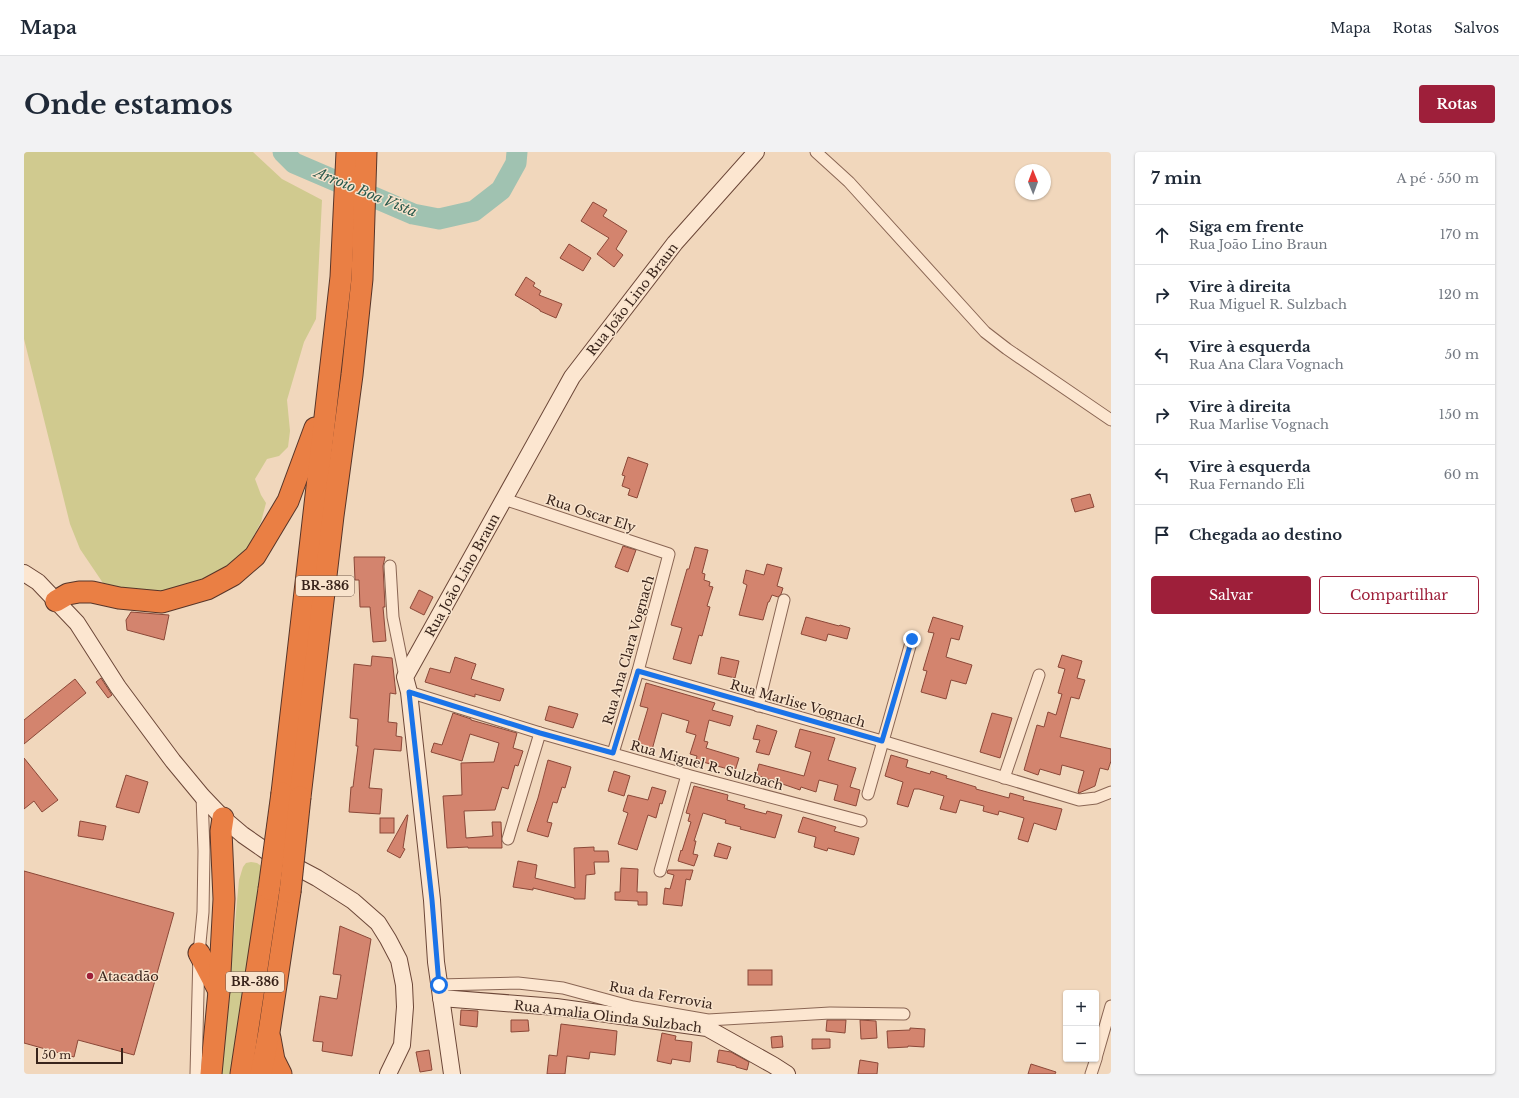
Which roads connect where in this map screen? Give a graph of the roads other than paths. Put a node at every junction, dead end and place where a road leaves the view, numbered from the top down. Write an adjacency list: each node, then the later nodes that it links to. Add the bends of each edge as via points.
1 (347, 152): 5 (highway, BR-386, via 341,277)
2 (366, 152): 25 (highway, BR-386, via 362,279 352,375)
3 (756, 152): 7 (street, Rua João Lino Braun, via 675,243 572,377)
4 (816, 152): 6 (street, via 849,182 985,332)
5 (327, 393): 11 (highway, via 288,501 255,556 233,575 207,589 162,602 119,598 92,592); 25 (highway, BR-386)
6 (1111, 420)
7 (504, 499): 8 (street, Rua Oscar Ely); 16 (street, Rua João Lino Braun)
8 (669, 554): 14 (street, Rua Ana Clara Vognach)
9 (390, 566): 16 (street, via 393,617)
10 (24, 573): 11 (street)
11 (50, 595): 26 (street, via 77,623 118,687)
12 (784, 600): 17 (street)
13 (912, 639): 19 (street)
14 (638, 671): 17 (street, Rua Marlise Vognach); 20 (street, Rua Ana Clara Vognach)
15 (1039, 675): 22 (street)
16 (407, 685): 18 (street, Rua Miguel R. Sulzbach); 33 (street)
17 (758, 706): 19 (street, Rua Marlise Vognach)
18 (540, 733): 20 (street, Rua Miguel R. Sulzbach); 29 (street)
19 (882, 741): 22 (street, Rua Marlise Vognach); 24 (street)
20 (613, 753): 21 (street, Rua Miguel R. Sulzbach)
21 (688, 775): 28 (street, Rua Miguel R. Sulzbach); 30 (street)
22 (1004, 778): 23 (street, Rua Marlise Vognach, via 1079,800 1096,798)
23 (1111, 792)
24 (868, 794)
25 (291, 795): 37 (highway, BR-386, bridge, via 290,892); 42 (highway, BR-386, bridge, via 269,889)
26 (202, 796): 27 (street); 31 (street, via 203,912)
27 (223, 818): 32 (highway, via 221,831 224,899); 45 (street, via 266,851 317,878 352,901 378,923 399,960 404,985 402,1045)
28 (861, 821)
29 (508, 839)
30 (660, 871)
31 (199, 953): 32 (highway); 40 (street)
32 (219, 991): 41 (highway)
33 (440, 992): 36 (street, Rua Amalia Olinda Sulzbach); 46 (street)
34 (1111, 1006): 38 (street)
35 (904, 1014): 36 (street, Rua da Ferrovia, via 830,1013)
36 (708, 1024): 47 (street, Rua Amalia Olinda Sulzbach)
37 (269, 1032): 43 (highway, BR-386); 44 (highway, via 274,1060)
38 (1099, 1048)
39 (1095, 1062): 48 (street)
40 (196, 1074)
41 (211, 1074)
42 (241, 1074)
43 (261, 1074)
44 (281, 1074)
45 (388, 1074)
46 (452, 1074)
47 (786, 1074)
48 (1091, 1074)

